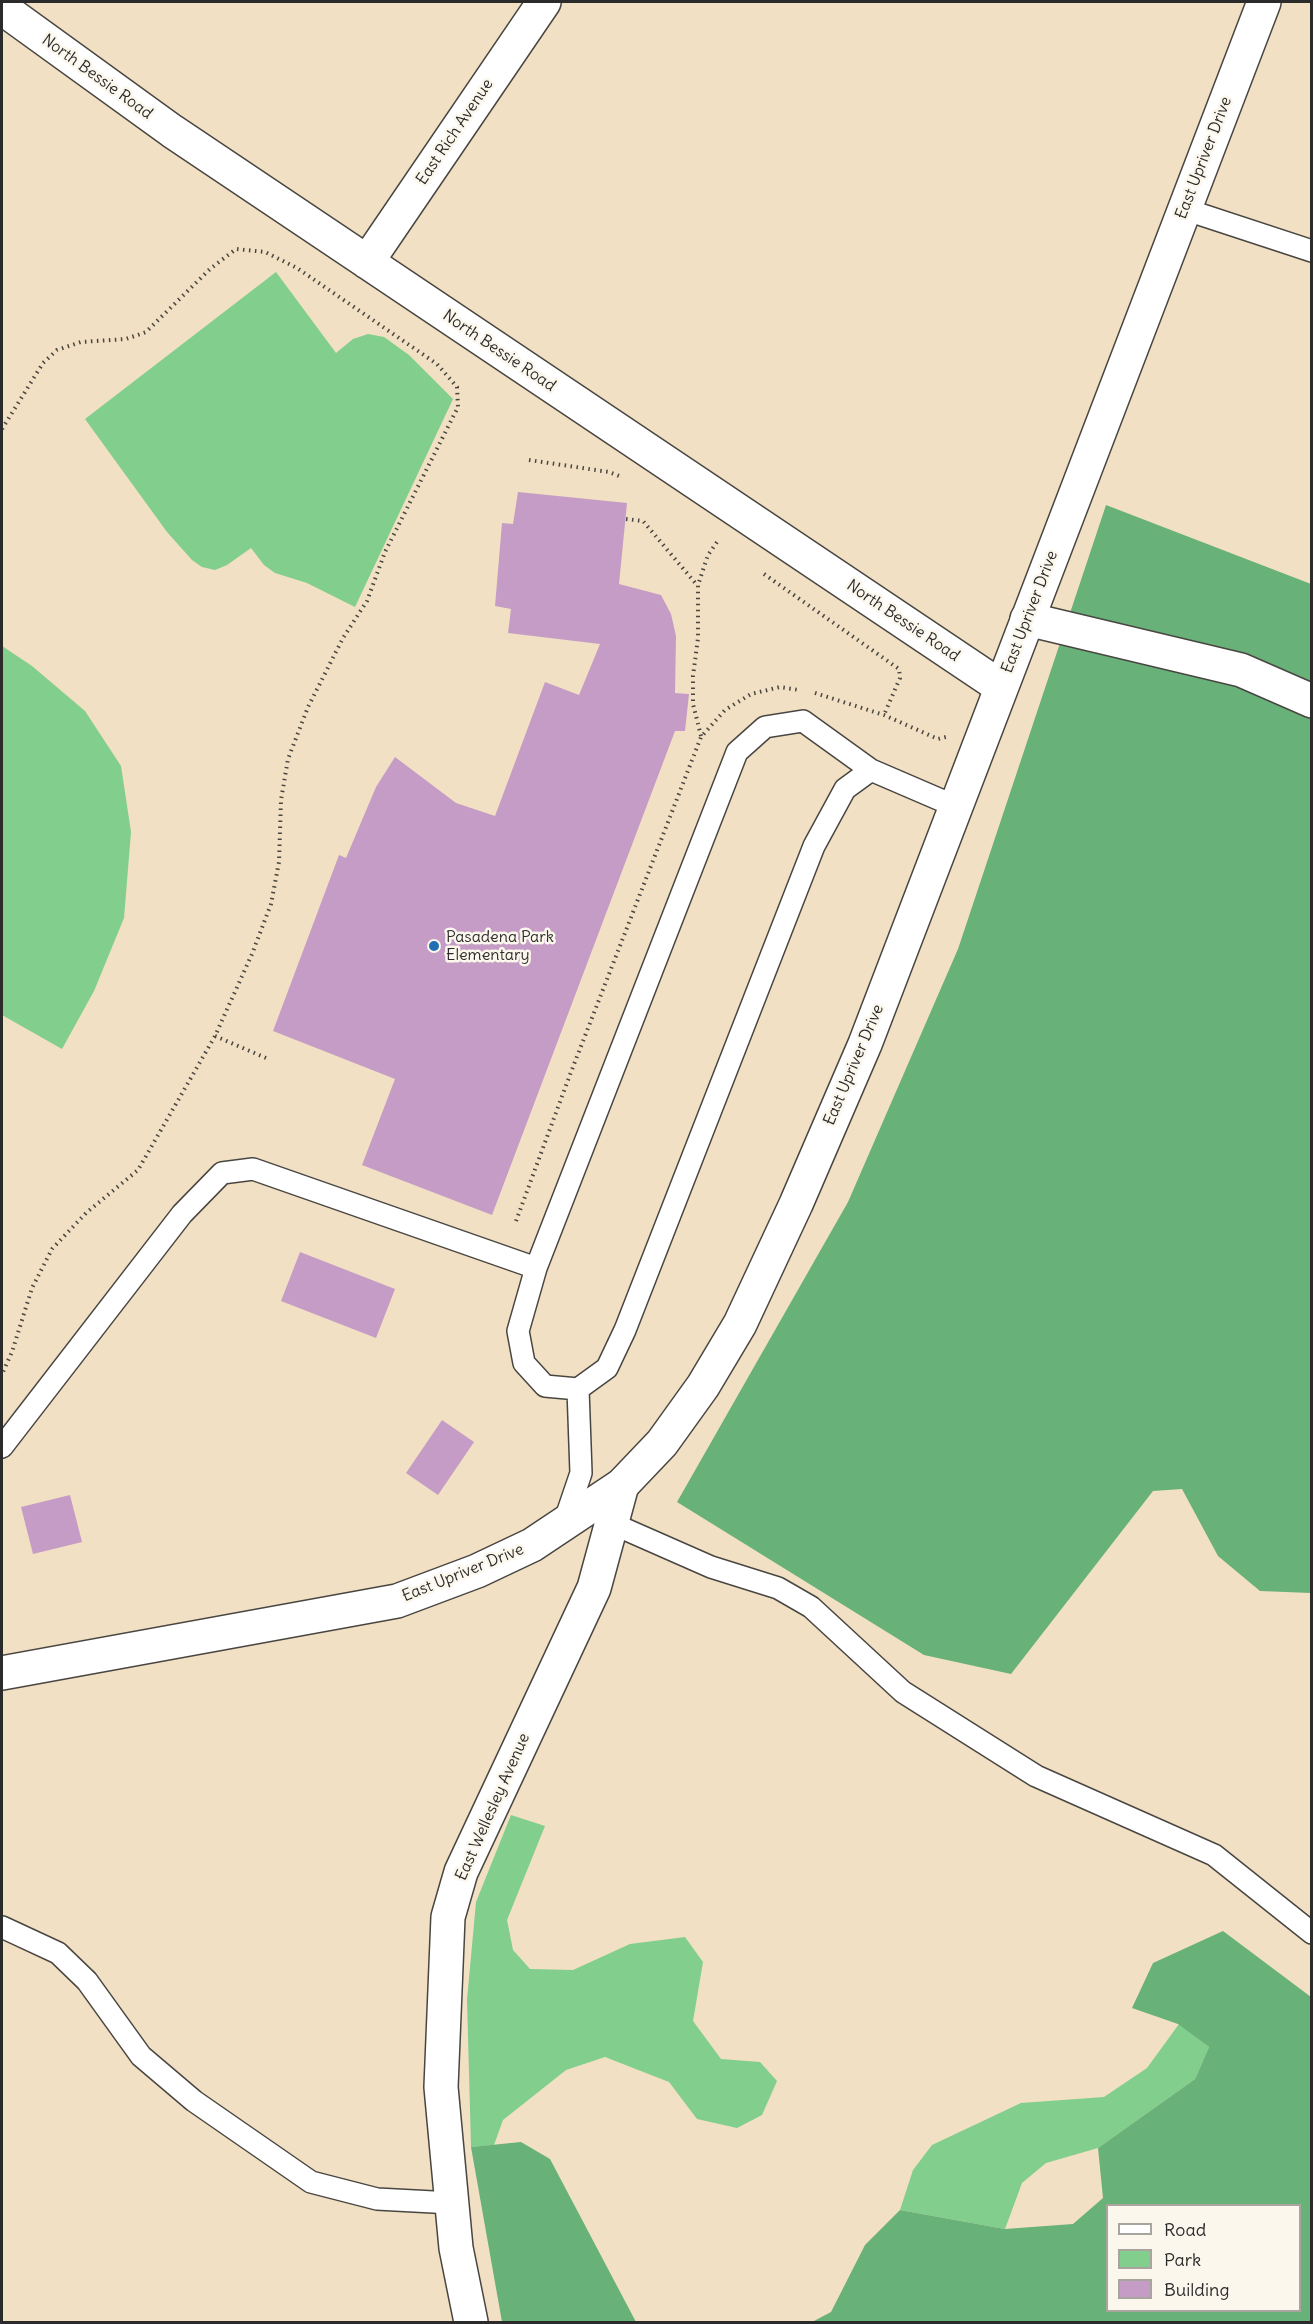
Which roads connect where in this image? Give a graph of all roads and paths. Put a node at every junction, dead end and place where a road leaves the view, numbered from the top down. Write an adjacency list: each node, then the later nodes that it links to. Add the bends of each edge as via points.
1 (544, 2): 6 (street, East Rich Avenue)
2 (1264, 2): 4 (street, East Upriver Drive)
3 (2, 8): 6 (street, North Bessie Road, via 172,130)
4 (1184, 209): 5 (lane); 16 (street, East Upriver Drive)
5 (1311, 251)
6 (367, 262): 17 (street, North Bessie Road)
7 (2, 429): 23 (path, via 43,363 57,350 81,342 126,339 146,332 236,249 265,252 297,268 437,364 457,387 458,406 385,552 367,601 308,707 288,759 279,862 271,904)
8 (529, 460): 9 (path, via 609,472)
9 (627, 479)
10 (626, 519): 15 (path, via 643,520)
11 (708, 536): 12 (path)
12 (717, 542): 13 (path); 15 (path)
13 (727, 548)
14 (756, 568): 19 (path, via 899,669 900,678)
15 (698, 585): 20 (path, via 693,704)
16 (1027, 619): 17 (street, East Upriver Drive); 18 (street, via 1241,670)
17 (1001, 687): 22 (street, East Upriver Drive)
18 (1311, 702)
19 (884, 716)
20 (701, 737)
21 (871, 770): 22 (lane); 25 (lane, via 803,721 765,727 737,752); 27 (lane, via 845,789 814,846 625,1330 607,1368)
22 (957, 807): 29 (street, East Upriver Drive, via 860,1054 740,1324 669,1434)
23 (215, 1036): 24 (path); 26 (path, via 138,1170 86,1213 52,1249 32,1288)
24 (266, 1058)
25 (536, 1268): 27 (lane, via 518,1331 524,1363 545,1386); 28 (lane, via 253,1169 222,1173 182,1214)
26 (2, 1374)
27 (578, 1389): 31 (lane, via 581,1473)
28 (2, 1447)
29 (622, 1485): 30 (street, East Wellesley Avenue); 31 (street, East Upriver Drive)
30 (611, 1523): 34 (lane, via 711,1567 778,1588 811,1607 903,1692 1036,1776 1214,1855); 35 (street, East Wellesley Avenue, via 594,1588 461,1872 447,1917 441,2087)
31 (563, 1525): 32 (street, East Upriver Drive, via 532,1545 477,1571 397,1601)
32 (2, 1673)
33 (2, 1927): 35 (lane, via 58,1953 87,1981 141,2055 194,2101 311,2182 377,2199)
34 (1311, 1933)
35 (452, 2203): 36 (street, East Wellesley Avenue, via 456,2248)
36 (471, 2322)

